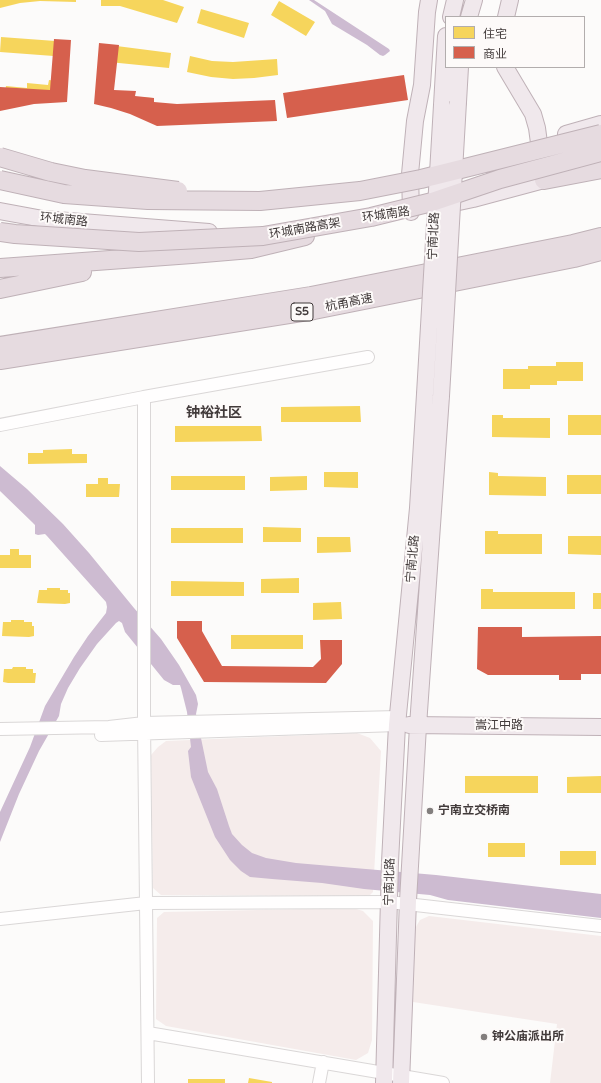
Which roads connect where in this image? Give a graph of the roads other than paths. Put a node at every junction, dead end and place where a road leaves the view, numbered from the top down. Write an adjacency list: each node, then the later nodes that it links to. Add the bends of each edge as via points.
1 (429, 0): 20 (main road, via 422,85 415,121)
2 (455, 0): 5 (main road)
3 (474, 0): 6 (main road)
4 (510, 0): 7 (main road)
5 (451, 16)
6 (469, 16)
7 (506, 16)
8 (448, 68): 11 (main road, 宁南北路)
9 (460, 68): 11 (main road, 宁南北路)
10 (506, 68): 15 (main road, via 533,114)
11 (450, 104): 40 (main road, 宁南北路, bridge, via 425,394 418,508); 41 (main road, 宁南北路, bridge, via 441,396)
12 (601, 124): 13 (highway)
13 (570, 133): 15 (main road)
14 (601, 134): 24 (highway, bridge, via 422,179 360,191)
15 (539, 141): 20 (main road); 22 (main road)
16 (601, 152): 27 (highway, 环城南路高架, bridge, via 500,179 432,202)
17 (0, 157): 24 (highway, bridge, via 84,179)
18 (601, 163): 22 (main road, 环城南路)
19 (601, 169): 22 (highway)
20 (410, 174): 23 (main road, via 302,192 202,196 112,194); 26 (main road)
21 (0, 180): 24 (highway, bridge, via 64,194 148,200)
22 (544, 180): 26 (main road, 环城南路)
23 (0, 186)
24 (260, 201)
25 (0, 211): 26 (main road, 环城南路, via 43,218 236,235)
26 (411, 212)
27 (371, 217): 28 (highway, 环城南路高架, bridge, via 263,236 139,242); 31 (highway, bridge, via 251,249)
28 (0, 232)
29 (601, 237): 34 (highway, 杭甬高速 / S5, via 311,296)
30 (601, 251): 36 (highway, 杭甬高速 / S5, via 314,310)
31 (192, 254): 32 (highway); 33 (highway, via 70,274)
32 (0, 268)
33 (0, 289)
34 (0, 346)
35 (368, 357): 37 (street)
36 (0, 360)
37 (144, 397): 38 (street); 43 (street)
38 (0, 424)
39 (601, 718): 41 (main road, 嵩江中路)
40 (398, 721): 41 (main road, 嵩江中路); 43 (street); 43 (street, via 214,732 173,733); 46 (main road, 宁南北路)
41 (418, 721): 42 (main road, 嵩江中路); 47 (main road, 宁南北路)
42 (601, 727)
43 (144, 728): 44 (street); 45 (street, via 62,736); 48 (street)
44 (0, 729)
45 (0, 736)
46 (389, 900): 47 (street); 48 (street); 53 (main road, 宁南北路)
47 (408, 902): 50 (street); 54 (main road, 宁南北路)
48 (146, 903): 49 (street); 51 (street)
49 (0, 919)
50 (601, 926)
51 (148, 1033): 52 (street); 55 (street)
52 (323, 1062): 53 (street); 56 (street)
53 (384, 1078): 54 (street)
54 (401, 1079): 57 (street)
55 (148, 1083)
56 (319, 1083)
57 (443, 1083)

